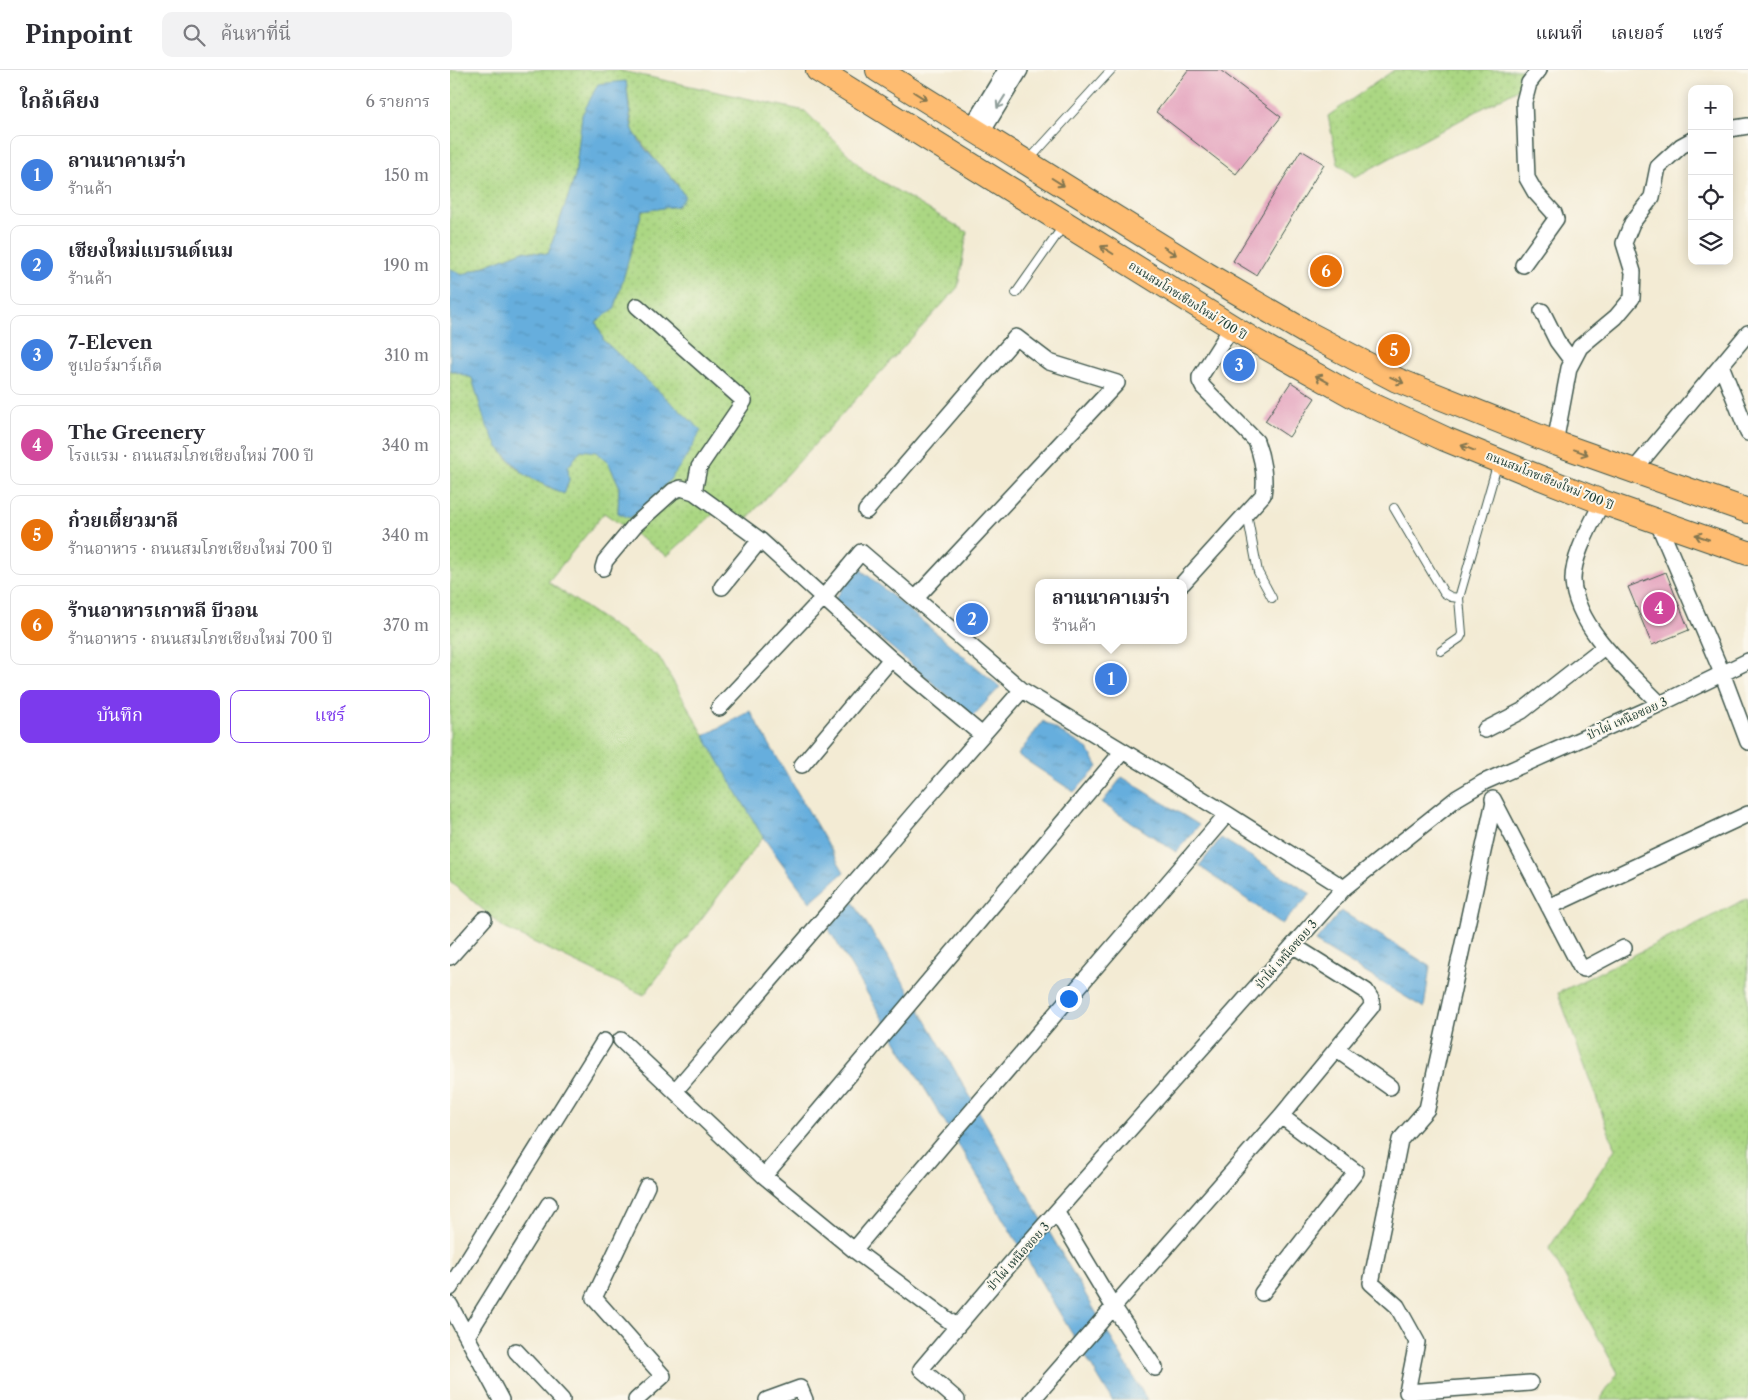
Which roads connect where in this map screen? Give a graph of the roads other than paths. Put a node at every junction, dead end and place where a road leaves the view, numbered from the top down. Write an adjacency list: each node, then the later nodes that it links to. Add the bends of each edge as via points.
1 (818, 70): 12 (main road, ถนนสมโภชเชียงใหม่ 700 ปี)
2 (878, 70): 9 (main road, one-way to 9)
3 (1006, 70): 9 (street)
4 (1020, 70): 9 (street, one-way to 9)
5 (1111, 70): 11 (lane)
6 (1539, 70): 13 (street, via 1529,83 1524,102 1527,178 1556,219)
7 (1748, 126): 8 (street)
8 (1733, 128)
9 (976, 131): 11 (main road)
10 (1688, 142): 19 (street, via 1658,167 1652,197 1632,223 1624,243 1633,272 1632,298 1616,317 1580,347)
11 (1026, 162): 22 (main road, one-way to 22, via 1308,334 1397,380)
12 (1065, 224): 14 (lane); 17 (main road, ถนนสมโภชเชียงใหม่ 700 ปี, one-way to 12)
13 (1523, 265)
14 (1016, 293)
15 (637, 306): 25 (street, via 744,401 699,467)
16 (1542, 311): 19 (street)
17 (1232, 327): 23 (main road, ถนนสมโภชเชียงใหม่ 700 ปี, one-way to 17, via 1357,398); 30 (street, via 1200,381 1259,448 1265,485 1263,495)
18 (1748, 333): 20 (street)
19 (1572, 362): 22 (street)
20 (1721, 365): 21 (street); 24 (street)
21 (1748, 433)
22 (1555, 443): 24 (main road, one-way to 24)
23 (1498, 460): 26 (main road, ถนนสมโภชเชียงใหม่ 700 ปี); 40 (lane)
24 (1633, 471): 29 (main road)
25 (694, 492): 32 (street); 34 (street, via 681,488 673,492 635,525 605,561)
26 (1602, 502): 31 (main road, ถนนสมโภชเชียงใหม่ 700 ปี); 41 (street, via 1579,551 1573,580 1579,606)
27 (1394, 508): 40 (lane, via 1444,594)
28 (866, 512): 38 (street, via 1016,337 1049,362 1117,383)
29 (1748, 512)
30 (1247, 514): 35 (street); 39 (lane, via 1258,572)
31 (1657, 521): 33 (main road, ถนนสมโภชเชียงใหม่ 700 ปี, one-way to 31); 45 (street)
32 (760, 540): 36 (street); 37 (street)
33 (1748, 553)
34 (603, 568)
35 (1187, 579)
36 (722, 586)
37 (823, 598): 38 (street, via 861,552); 43 (street); 48 (street)
38 (916, 598): 46 (street)
39 (1272, 598)
40 (1459, 598): 42 (lane, via 1462,634)
41 (1604, 647): 47 (street); 49 (street, via 1522,711)
42 (1441, 651)
43 (891, 659): 50 (street); 53 (street)
44 (1748, 661): 45 (street, ป่าไผ่ เหนือซอย 3)
45 (1722, 673): 47 (street, ป่าไผ่ เหนือซอย 3); 51 (street)
46 (1022, 690): 50 (street); 52 (street)
47 (1660, 704): 54 (street, ป่าไผ่ เหนือซอย 3)
48 (719, 708)
49 (1485, 730)
50 (982, 735): 68 (street)
51 (1748, 742)
52 (1123, 752): 56 (street); 70 (street)
53 (802, 765)
54 (1484, 782): 55 (street); 58 (street, ป่าไผ่ เหนือซอย 3, via 1457,798)
55 (1494, 801): 59 (street); 85 (street, via 1426,1109 1400,1140 1372,1283 1397,1306 1417,1342)
56 (1227, 814): 58 (street); 74 (street)
57 (1748, 814): 59 (street)
58 (1344, 888): 61 (street, ป่าไผ่ เหนือซอย 3)
59 (1549, 907): 62 (street, via 1581,968)
60 (484, 919): 63 (street)
61 (1294, 946): 66 (street, via 1366,991 1372,999 1372,1006); 73 (street, ป่าไผ่ เหนือซอย 3)
62 (1624, 948)
63 (450, 957)
64 (621, 1040): 68 (street)
65 (604, 1041): 75 (street)
66 (1337, 1050): 67 (street); 69 (street)
67 (1390, 1087)
68 (675, 1091): 70 (street)
69 (1282, 1116): 76 (street, via 1356,1172); 78 (street)
70 (764, 1176): 74 (street)
71 (647, 1186): 88 (street, via 594,1298 663,1376)
72 (549, 1204): 80 (street)
73 (1052, 1218): 78 (street); 79 (street, ป่าไผ่ เหนือซอย 3)
74 (854, 1250): 79 (street)
75 (450, 1288)
76 (1262, 1293)
77 (450, 1305): 80 (street)
78 (1113, 1306): 82 (street); 92 (street)
79 (956, 1326): 91 (street, ป่าไผ่ เหนือซอย 3, via 920,1369)
80 (468, 1336): 86 (street)
81 (516, 1351): 87 (street)
82 (1155, 1368)
83 (1530, 1383): 84 (street)
84 (1463, 1394): 85 (street)
85 (1408, 1396)
86 (501, 1400)
87 (562, 1400)
88 (636, 1400)
89 (767, 1400): 90 (street, via 800,1388)
90 (805, 1400)
91 (957, 1400)
92 (1032, 1400)

